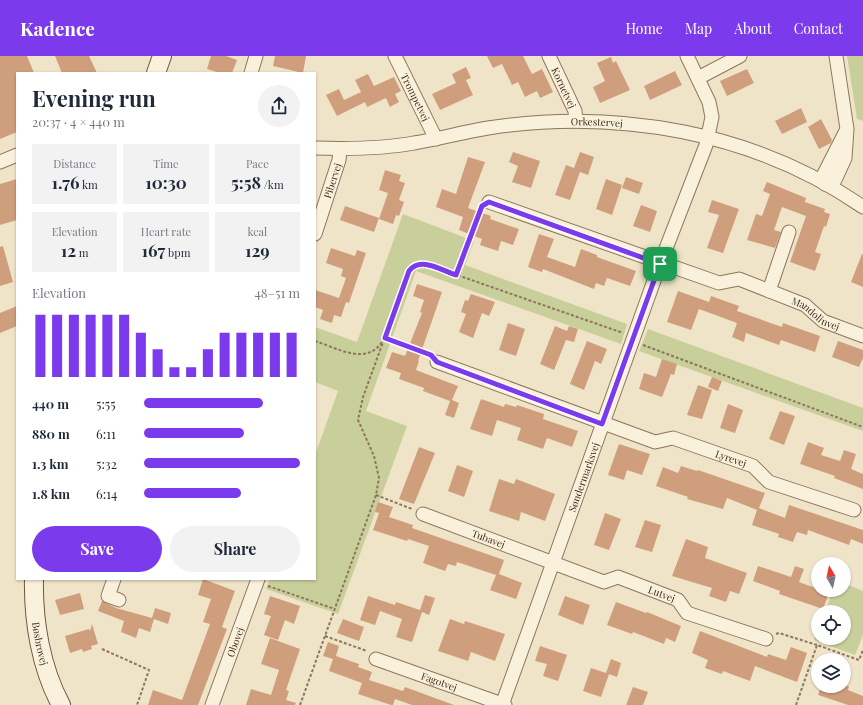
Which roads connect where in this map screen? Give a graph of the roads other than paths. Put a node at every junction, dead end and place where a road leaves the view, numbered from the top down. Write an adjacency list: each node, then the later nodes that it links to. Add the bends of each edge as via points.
1 (162, 56): 8 (street)
2 (256, 56): 9 (street)
3 (395, 56): 13 (street, Trompetvej)
4 (548, 56): 11 (street, Kornetvej, via 575,111)
5 (687, 56): 10 (street, Søndermarksvej)
6 (740, 56): 10 (street)
7 (836, 56): 18 (street, via 847,129 824,174)
8 (156, 72)
9 (251, 72)
10 (698, 78): 12 (street, Søndermarksvej, via 709,102 712,117)
11 (576, 121): 12 (street, Orkestervej, via 635,124); 13 (street, Orkestervej, via 488,128)
12 (708, 138): 18 (street, Orkestervej, via 758,153); 23 (street, Søndermarksvej)
13 (436, 139): 15 (street, Orkestervej, via 390,146)
14 (316, 148): 15 (street, Orkestervej)
15 (340, 149): 21 (street, Pibervej, via 339,160)
16 (16, 155): 17 (street)
17 (0, 162)
18 (825, 184): 20 (street, Orkestervej)
19 (489, 202): 23 (street, Mandolinvej)
20 (863, 207)
21 (316, 231)
22 (788, 232): 24 (street)
23 (660, 264): 24 (street, Mandolinvej, via 719,283 738,279); 27 (street, Søndermarksvej)
24 (769, 291): 25 (street, Mandolinvej, via 805,305 823,321)
25 (863, 336)
26 (437, 362): 27 (street, Lyrevej)
27 (602, 424): 28 (street, Lyrevej, via 655,442 674,438 753,466 768,482); 30 (street, Søndermarksvej)
28 (854, 510)
29 (423, 514): 30 (street, Tubavej)
30 (553, 564): 35 (street, Lutvej, via 604,582 618,577 678,600 687,612); 39 (street, Søndermarksvej)
31 (34, 580): 37 (street, Bøsbrovej, via 33,604 41,647 52,689)
32 (114, 580): 34 (street, via 108,596)
33 (258, 580): 38 (street, Obovej)
34 (119, 600)
35 (766, 639)
36 (376, 659): 39 (street, Fagotvej)
37 (61, 705)
38 (212, 705)
39 (503, 705)

